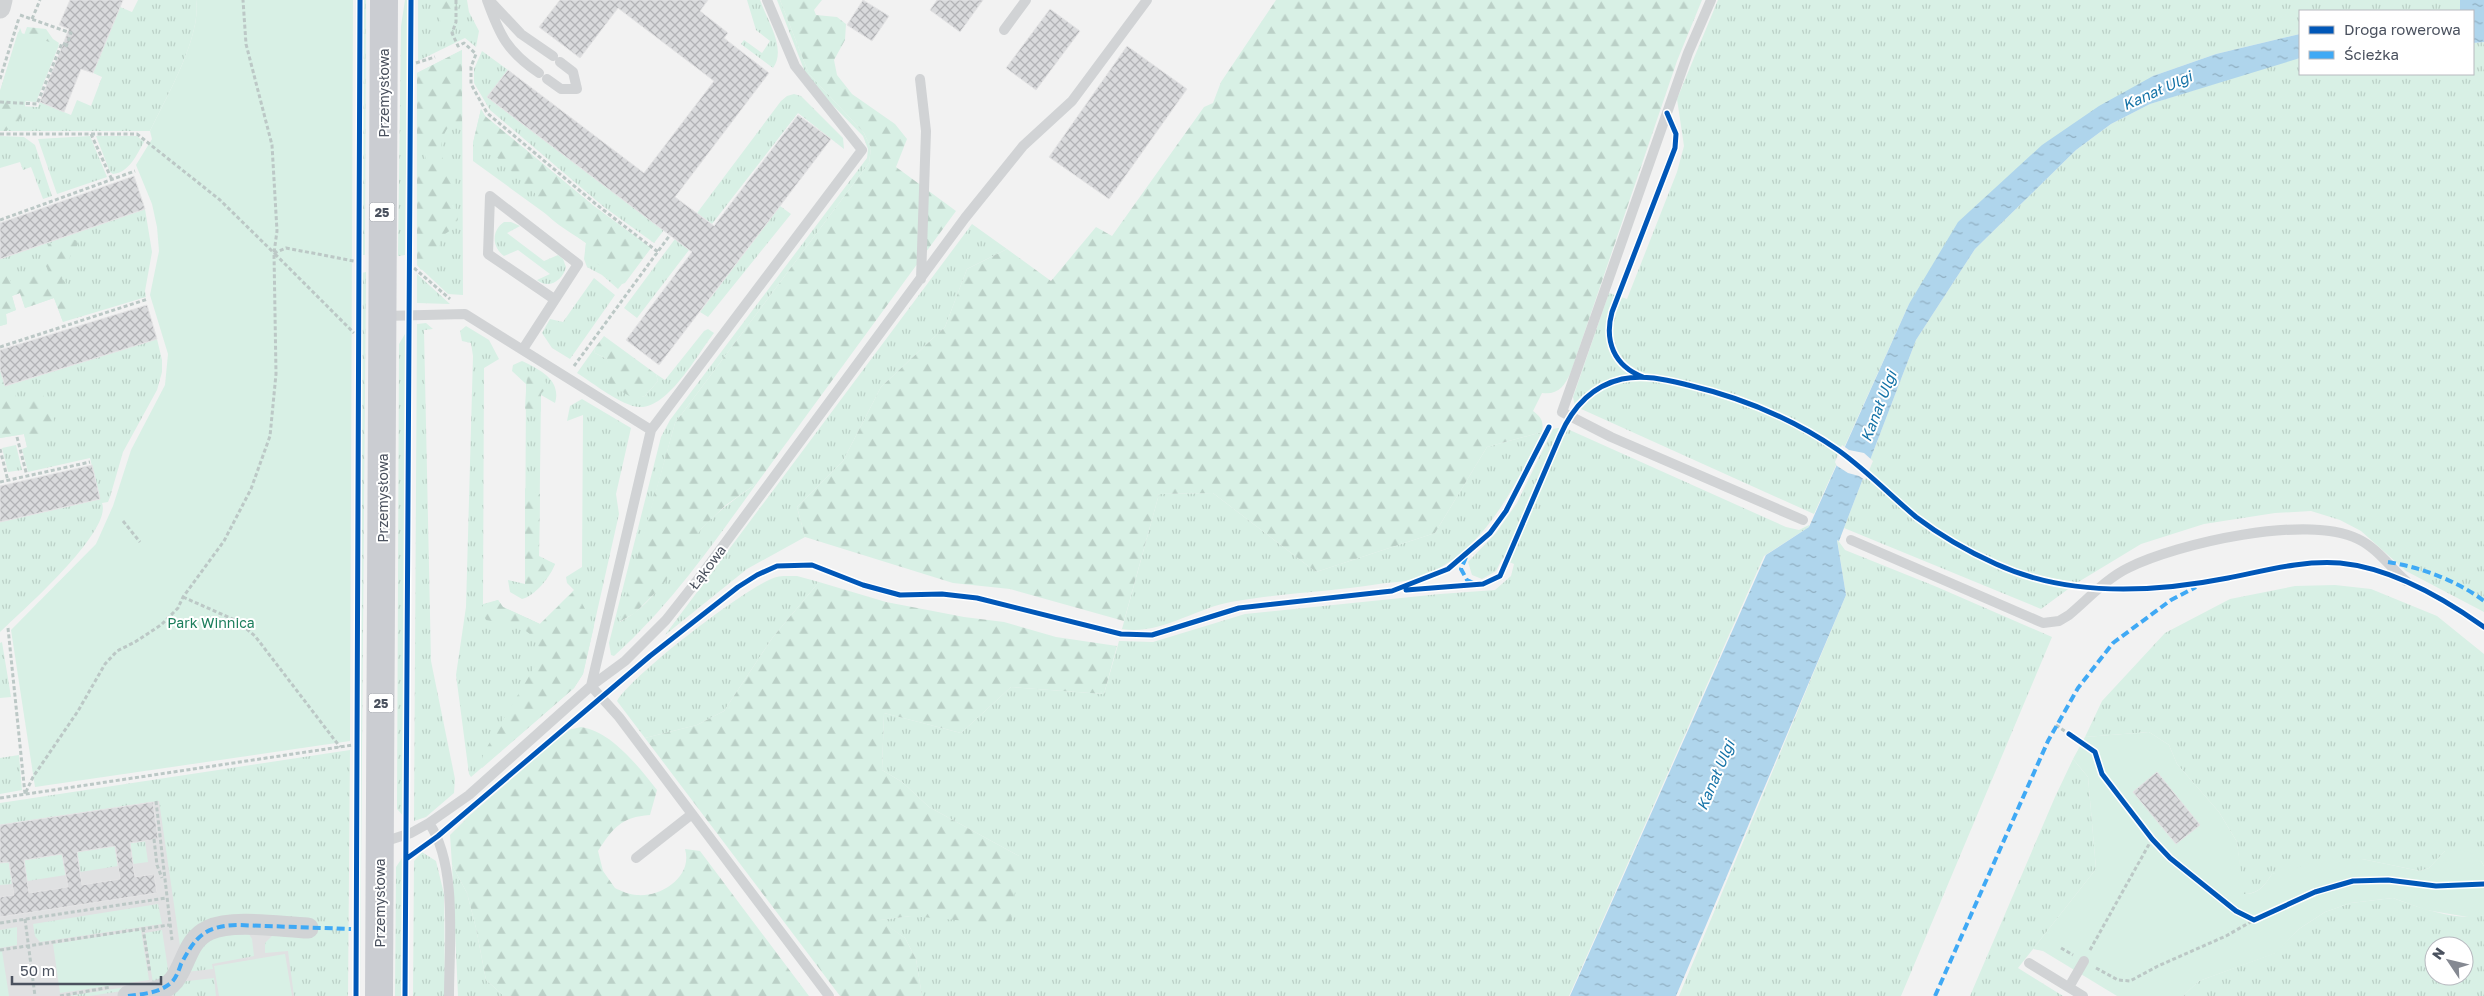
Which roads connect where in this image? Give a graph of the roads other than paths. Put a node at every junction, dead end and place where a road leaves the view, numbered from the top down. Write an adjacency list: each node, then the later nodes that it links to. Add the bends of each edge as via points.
1 (384, 0): 13 (main road, Przemysłowa / 25)
2 (488, 0): 2 (lane, via 500,33 518,58 561,89 577,89 573,72 521,34)
3 (767, 0): 15 (lane, via 795,66 862,150)
4 (1026, 0): 9 (lane)
5 (1147, 0): 11 (lane, Łąkowa, via 1072,101 1023,146)
6 (1711, 0): 16 (lane, via 1688,53 1562,412)
7 (12, 4): 8 (street)
8 (10, 12)
9 (1004, 30)
10 (920, 79): 11 (lane, via 926,131)
11 (921, 279): 19 (lane, Łąkowa, via 671,613 625,661)
12 (554, 299): 12 (lane, via 488,254 490,196 578,264); 14 (lane)
13 (382, 316): 14 (lane, via 466,314); 22 (main road, Przemysłowa / 25)
14 (522, 349): 15 (lane)
15 (650, 430): 19 (lane)
16 (1802, 520)
17 (1850, 540): 18 (lane, via 2043,623 2059,621 2069,615 2127,568 2180,549 2261,532 2321,528 2357,538 2382,556)
18 (2406, 581)
19 (591, 686): 20 (lane, via 619,717); 21 (lane, Łąkowa, via 469,794)
20 (692, 814): 23 (lane); 31 (lane)
21 (429, 823): 22 (lane, Łąkowa, via 412,833); 30 (lane, via 438,836 448,880)
22 (380, 843): 29 (main road, Przemysłowa / 25)
23 (636, 858)
24 (308, 928): 28 (street, via 238,925 209,930 193,942 174,981 152,992)
25 (2084, 961): 27 (lane)
26 (2029, 963): 27 (lane)
27 (2069, 987): 32 (lane)
28 (128, 996)
29 (379, 996)
30 (449, 996)
31 (829, 996)
32 (2084, 996)

